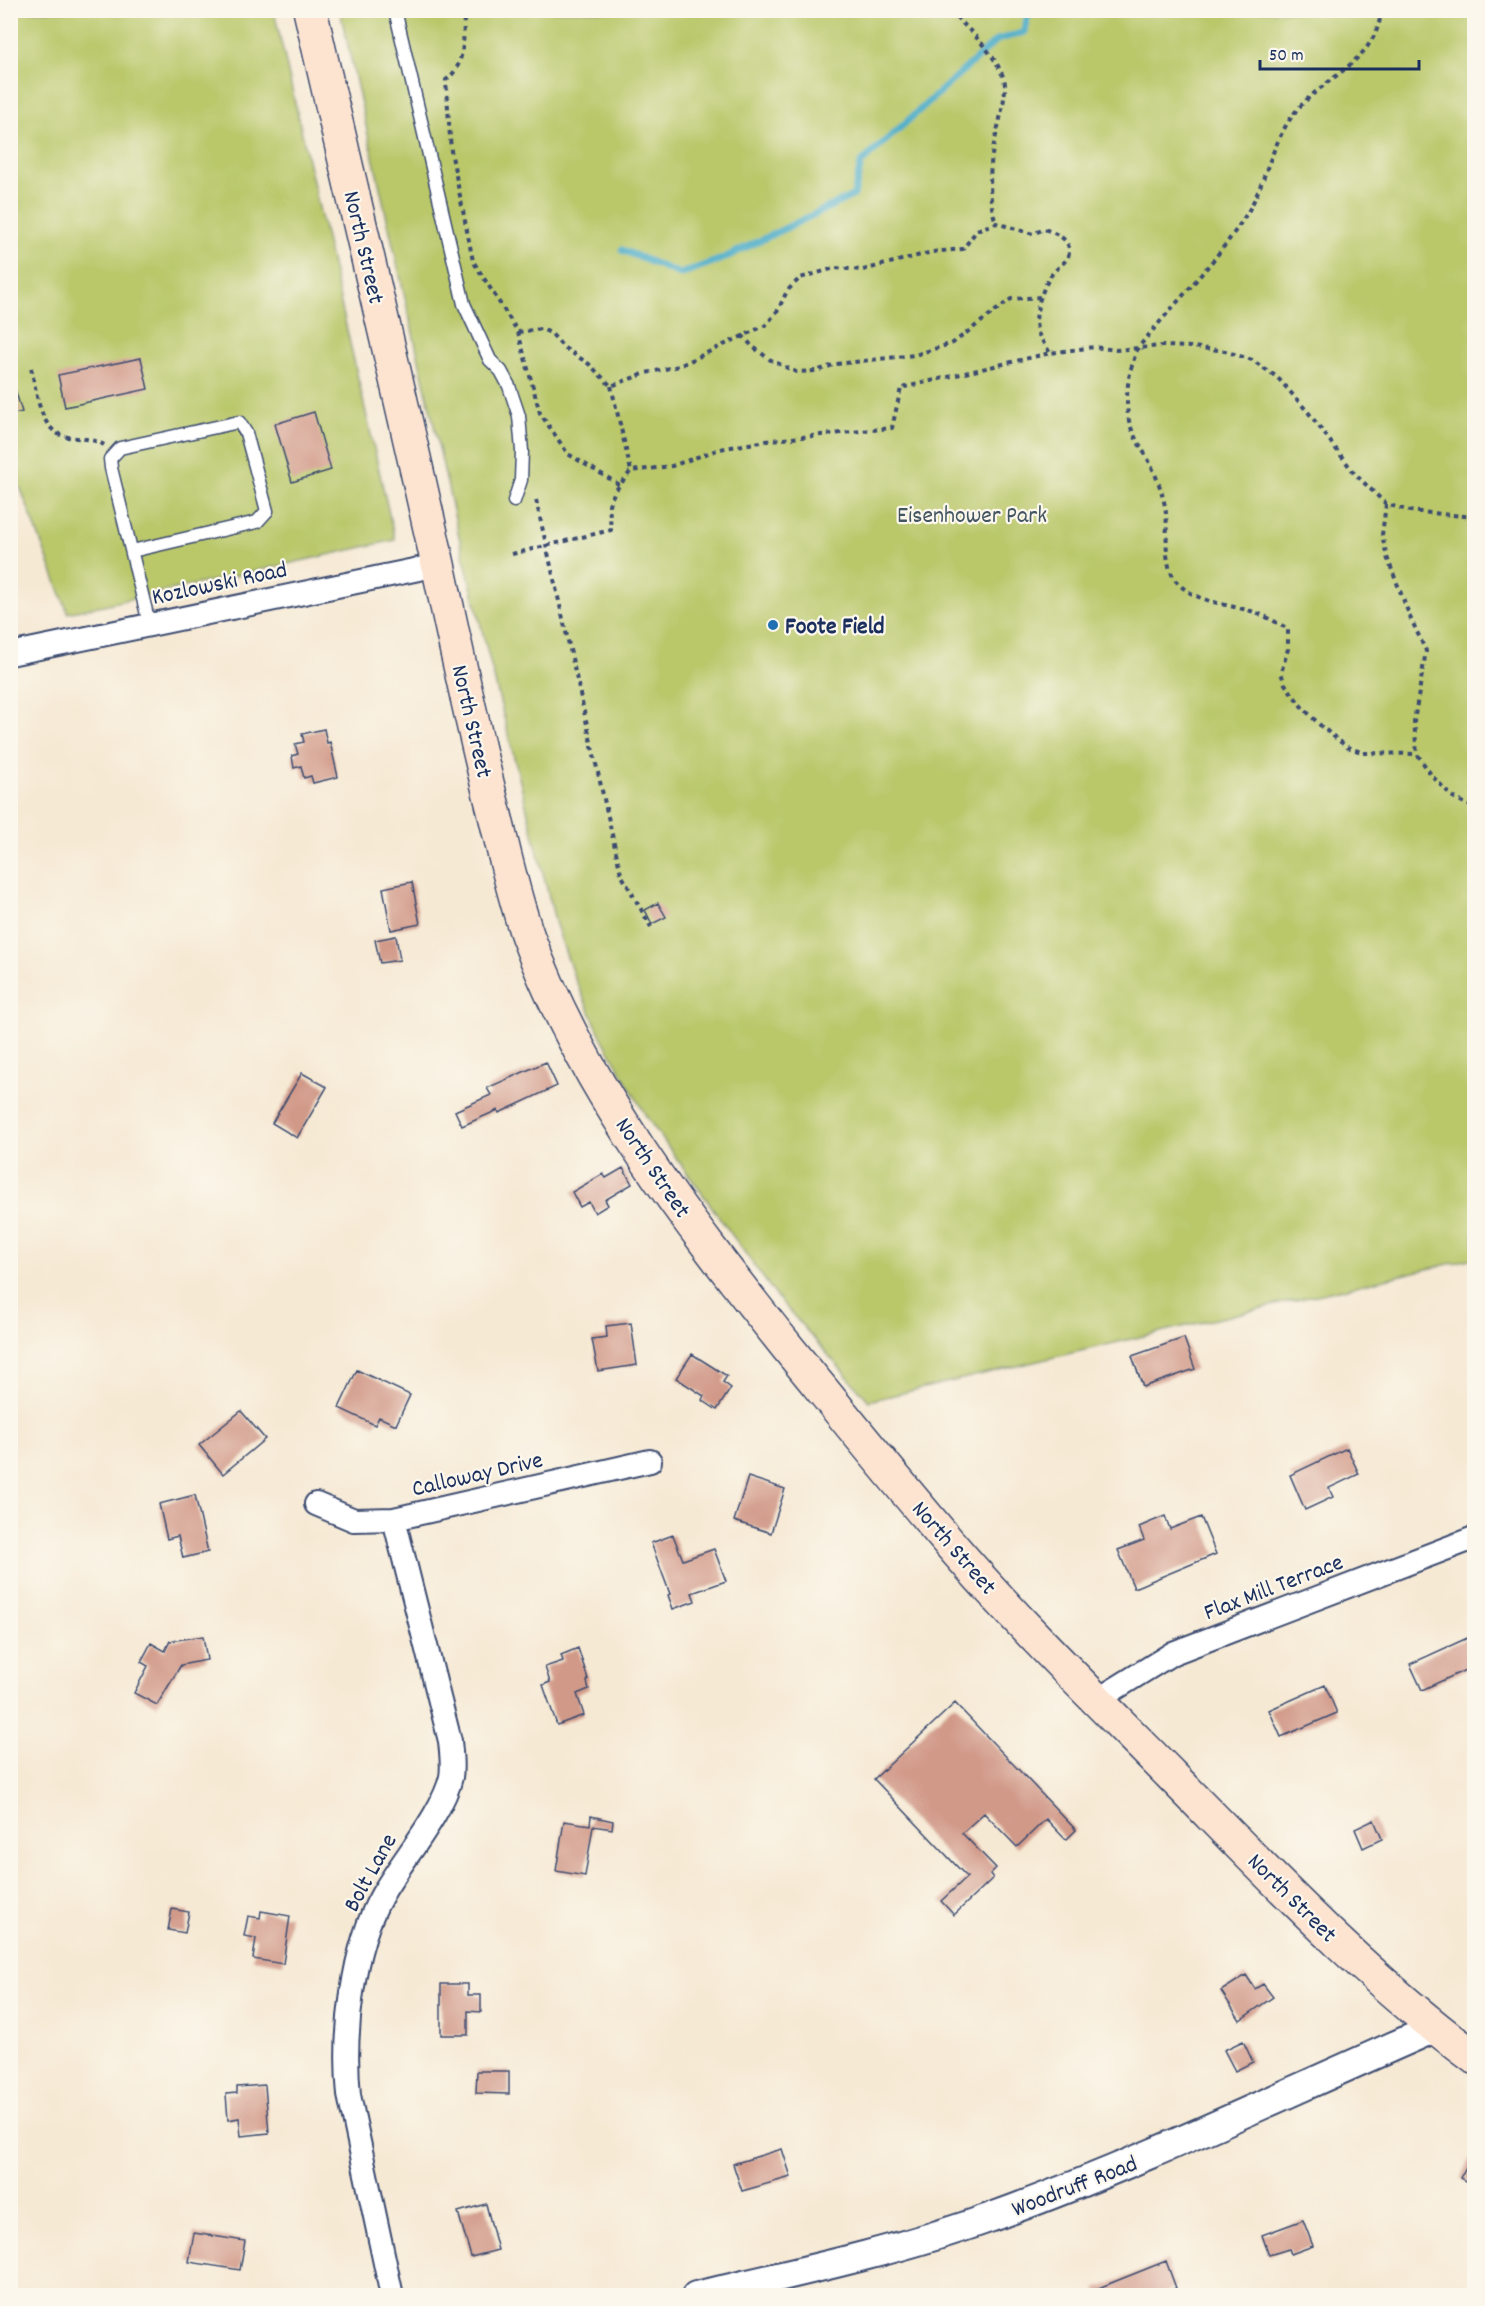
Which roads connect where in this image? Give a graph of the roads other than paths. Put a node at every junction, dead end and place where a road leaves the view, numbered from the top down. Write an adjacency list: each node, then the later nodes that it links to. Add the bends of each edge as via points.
1 (310, 10): 5 (main road, North Street)
2 (395, 10): 3 (lane, via 464,304 490,360 509,386 519,416 521,480)
3 (514, 501)
4 (132, 551): 4 (lane, via 111,468 114,453 120,448 239,422 246,433 267,511 257,522); 6 (lane)
5 (438, 565): 6 (street, Kozlowski Road); 12 (main road, North Street, via 517,904 543,974 586,1061 675,1201 753,1303 955,1549)
6 (149, 623): 7 (street, Kozlowski Road)
7 (10, 654)
8 (650, 1461): 10 (street, Calloway Drive)
9 (316, 1504): 10 (street, Calloway Drive, via 354,1520)
10 (394, 1519): 15 (street, Bolt Lane, via 450,1741 451,1776 433,1816 381,1897 361,1948 349,2019 348,2095)
11 (1474, 1538): 12 (street, Flax Mill Terrace, via 1173,1653)
12 (1097, 1700): 13 (main road, North Street, via 1361,1964)
13 (1436, 2028): 14 (main road, North Street); 16 (street, Woodruff Road, via 1129,2164 988,2218 831,2264)
14 (1474, 2057)
15 (392, 2295)
16 (696, 2295)

